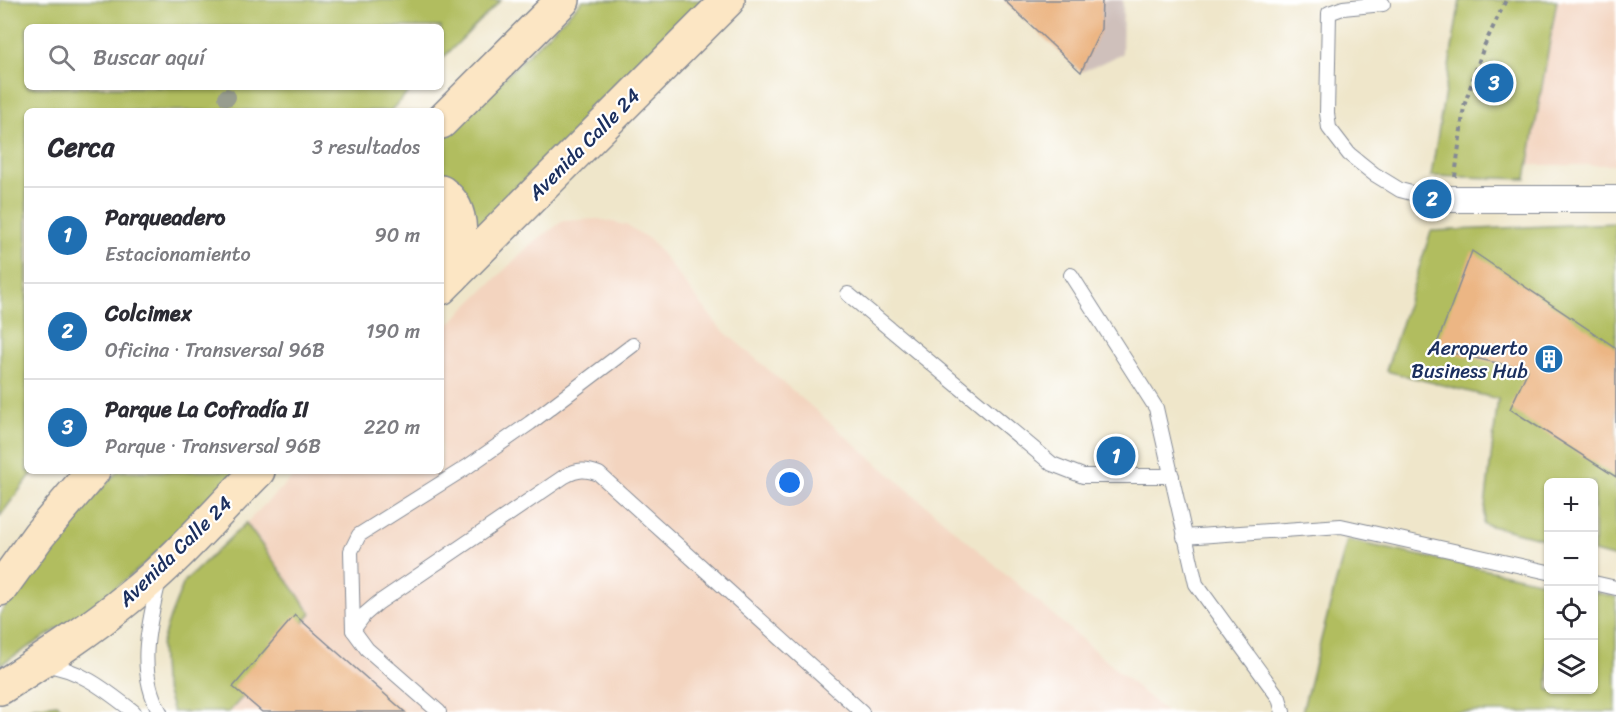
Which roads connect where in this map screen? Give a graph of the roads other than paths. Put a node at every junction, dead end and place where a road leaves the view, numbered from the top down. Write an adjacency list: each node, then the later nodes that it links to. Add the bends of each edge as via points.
1 (563, 0): 4 (main road)
2 (728, 0): 9 (main road, Avenida Calle 24)
3 (1383, 4): 6 (lane, via 1329,12 1329,128 1349,154 1374,174 1400,190)
4 (444, 119)
5 (444, 194): 9 (main road, via 457,212 461,230)
6 (1434, 199): 7 (street)
7 (1616, 199)
8 (1071, 274): 14 (lane, via 1156,408)
9 (447, 282)
10 (848, 294): 14 (lane, via 1052,464 1083,476)
11 (633, 345): 21 (lane, via 521,429 359,535 351,551)
12 (90, 474): 20 (main road)
13 (255, 474): 16 (main road, Avenida Calle 24)
14 (1172, 476): 15 (lane)
15 (1184, 537): 17 (lane, via 1341,526); 28 (lane, via 1196,584 1279,698)
16 (161, 570): 22 (main road, Avenida Calle 24, via 95,624); 25 (lane, via 146,649 147,675)
17 (1544, 571)
18 (1598, 584): 19 (lane)
19 (1616, 588)
20 (0, 589)
21 (353, 630): 26 (lane, via 367,649); 27 (lane, via 378,603 565,476 588,469 599,474)
22 (36, 664): 23 (main road, Avenida Calle 24); 24 (lane, via 58,667 88,679)
23 (0, 688)
24 (134, 712)
25 (160, 712)
26 (439, 712)
27 (862, 712)
28 (1283, 712)

